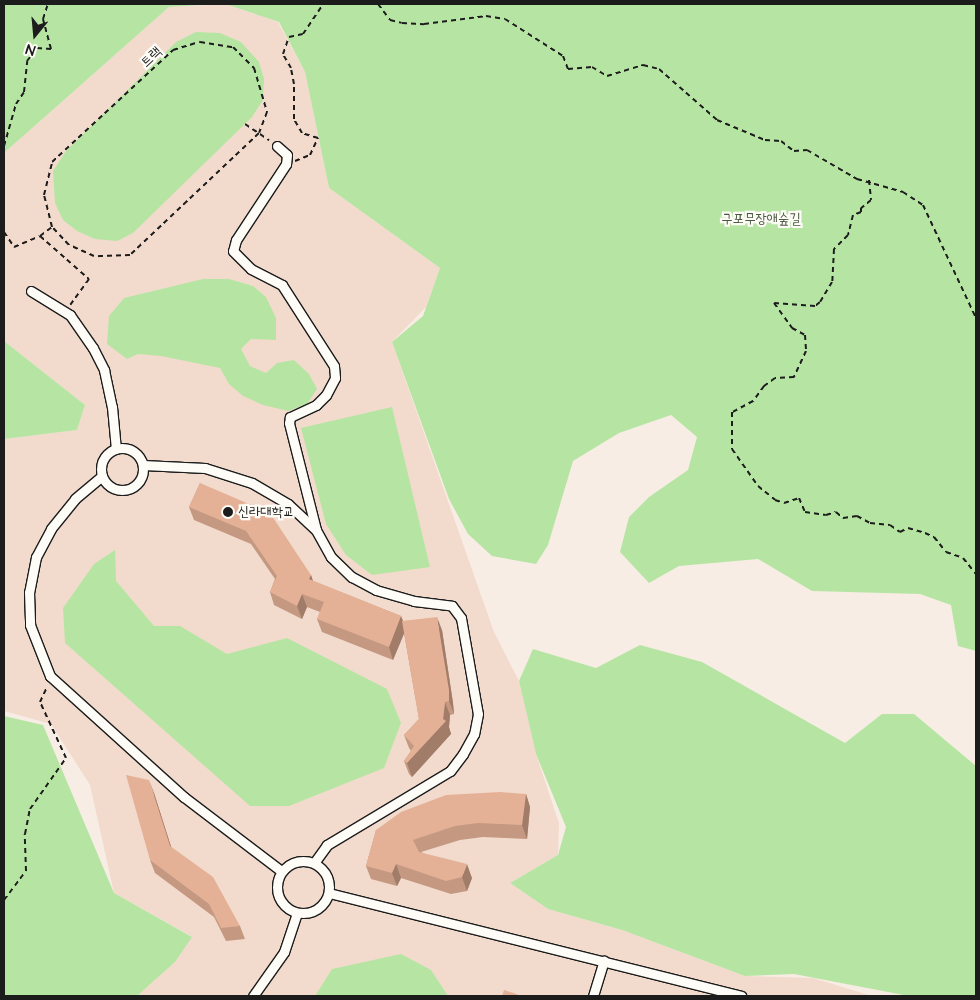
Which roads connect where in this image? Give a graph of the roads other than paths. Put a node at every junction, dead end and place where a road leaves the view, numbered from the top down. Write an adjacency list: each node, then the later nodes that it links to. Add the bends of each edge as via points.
1 (278, 146): 6 (street, via 288,155 286,164 236,240 233,251 251,269 282,285 334,366 335,378 326,395 316,405 290,417 289,423)
2 (31, 290): 3 (street, via 65,312 93,348 104,370)
3 (116, 449): 4 (street, via 132,450); 5 (street, via 103,460)
4 (143, 466): 5 (street, via 141,478 129,489 113,488); 6 (street, via 205,468 252,483 288,504)
5 (102, 476): 8 (street, via 69,506 51,528 36,557 29,592 30,625 52,678 184,797)
6 (316, 530): 7 (street, via 331,558 352,577 376,590 414,602 452,606 461,618 478,714 474,734 450,771 327,845)
7 (314, 863): 8 (street, via 298,861); 9 (street, via 325,873)
8 (281, 871): 10 (street, via 277,881 280,901)
9 (328, 893): 10 (street, via 317,910); 11 (street)
10 (296, 913): 12 (street, via 284,952)
11 (604, 961): 13 (street); 14 (street)
12 (253, 996)
13 (594, 996)
14 (741, 996)

